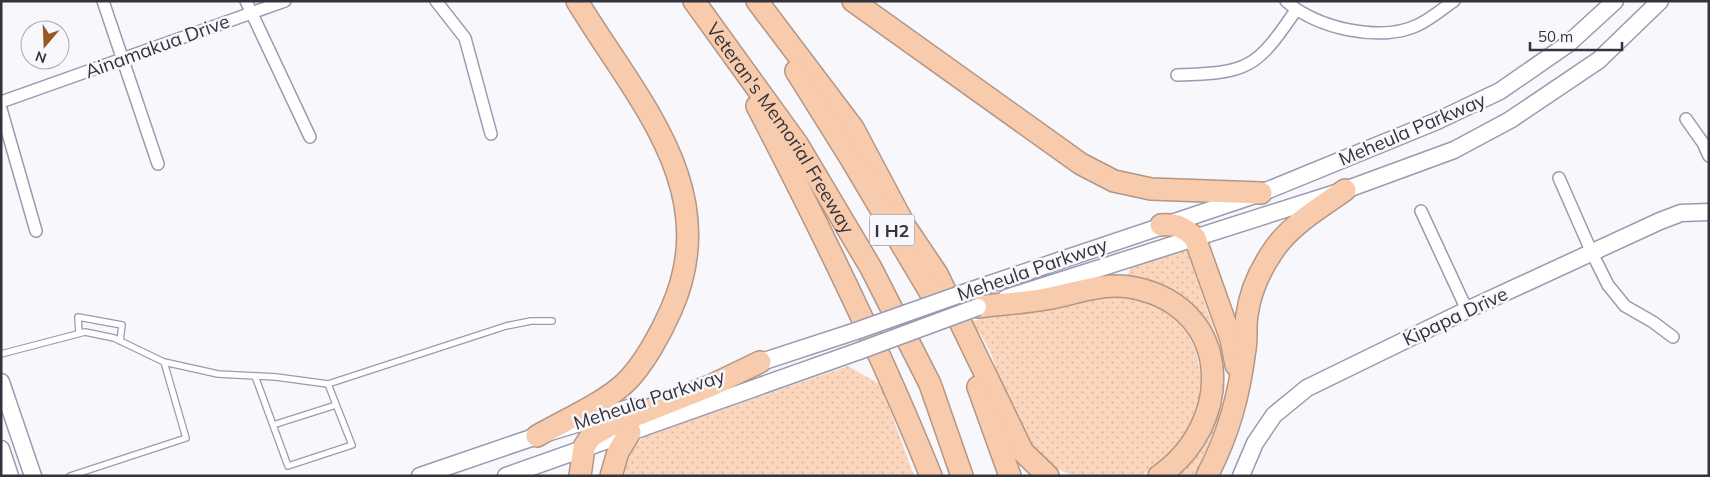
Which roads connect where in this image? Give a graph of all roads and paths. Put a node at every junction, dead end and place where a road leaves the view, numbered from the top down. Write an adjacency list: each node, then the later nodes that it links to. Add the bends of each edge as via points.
1 (103, 1): 17 (street)
2 (246, 1): 15 (street)
3 (285, 1): 15 (street, Ainamakua Drive)
4 (436, 1): 22 (street, via 465,38)
5 (577, 1): 51 (highway, via 662,135 678,174 688,214 688,250 681,287 663,330 625,383)
6 (694, 1): 16 (highway, Veteran's Memorial Freeway / I H2)
7 (743, 1): 63 (highway, Veteran's Memorial Freeway / I H2, via 800,76 954,332 988,410)
8 (757, 1): 64 (highway, via 853,128 906,228 936,274 1024,452)
9 (853, 1): 28 (highway, via 1081,164 1114,181 1151,189)
10 (1286, 1): 14 (street)
11 (1454, 1): 14 (street, via 1417,26 1380,33 1352,31)
12 (1614, 1): 28 (main road, Meheula Parkway, via 1568,44 1500,91 1437,121)
13 (1660, 1): 27 (main road, Meheula Parkway, via 1600,60 1510,120 1454,150)
14 (1296, 10): 18 (street, via 1271,47 1252,63 1222,74)
15 (249, 13): 17 (street, Ainamakua Drive); 23 (street)
16 (720, 35): 61 (highway, via 897,390); 62 (highway, Veteran's Memorial Freeway / I H2, via 798,145 871,268 930,384)
17 (122, 58): 19 (street, Ainamakua Drive); 25 (street)
18 (1177, 75)
19 (1, 102)
20 (1, 109): 32 (street)
21 (1686, 120): 24 (street)
22 (491, 134)
23 (310, 137)
24 (1709, 156)
25 (158, 164)
26 (1559, 178): 34 (street)
27 (1345, 190): 33 (main road, Meheula Parkway); 47 (highway, via 1296,226 1274,250 1260,273 1247,314)
28 (1261, 193): 31 (main road, Meheula Parkway)
29 (1421, 211): 36 (street)
30 (1709, 212): 34 (main road, Kipapa Drive, via 1674,216)
31 (1162, 225): 33 (highway, via 1175,224 1186,228); 35 (main road, Meheula Parkway)
32 (36, 232)
33 (1195, 238): 35 (main road, Meheula Parkway); 47 (highway, via 1231,339 1237,369)
34 (1592, 253): 36 (main road, Kipapa Drive); 39 (street, via 1608,285 1625,306)
35 (975, 298): 43 (main road, Meheula Parkway, bridge, via 856,330); 50 (main road, Meheula Parkway, bridge, via 859,351); 65 (highway, via 1045,300 1108,286 1134,287 1163,295 1184,310 1198,328 1209,353 1214,377 1204,422 1195,441)
36 (1467, 310): 67 (main road, Kipapa Drive, via 1300,393 1274,415 1255,443)
37 (552, 321): 46 (lane, via 506,326)
38 (79, 333): 40 (lane); 40 (lane, via 78,317 98,320 122,326); 41 (lane)
39 (1673, 337)
40 (120, 341): 42 (lane)
41 (1, 354)
42 (164, 362): 44 (lane, via 218,374); 56 (lane, via 186,438)
43 (760, 362): 51 (main road, Meheula Parkway); 52 (highway, via 710,386 609,426 591,436)
44 (255, 376): 46 (lane); 49 (lane)
45 (1, 382): 55 (main road)
46 (328, 384): 48 (lane)
47 (1237, 395): 66 (highway, via 1224,443)
48 (336, 405): 49 (lane); 49 (lane, via 352,445 288,466)
49 (273, 425)
50 (630, 432): 52 (main road, Meheula Parkway); 60 (highway, via 618,452)
51 (537, 436): 57 (main road, Meheula Parkway)
52 (584, 447): 58 (main road, Meheula Parkway); 59 (highway)
53 (1, 449): 54 (main road)
54 (10, 476)
55 (33, 476)
56 (70, 476)
57 (420, 476)
58 (506, 476)
59 (580, 476)
60 (610, 476)
61 (931, 476)
62 (962, 476)
63 (1010, 476)
64 (1048, 476)
65 (1159, 476)
66 (1207, 476)
67 (1241, 476)

